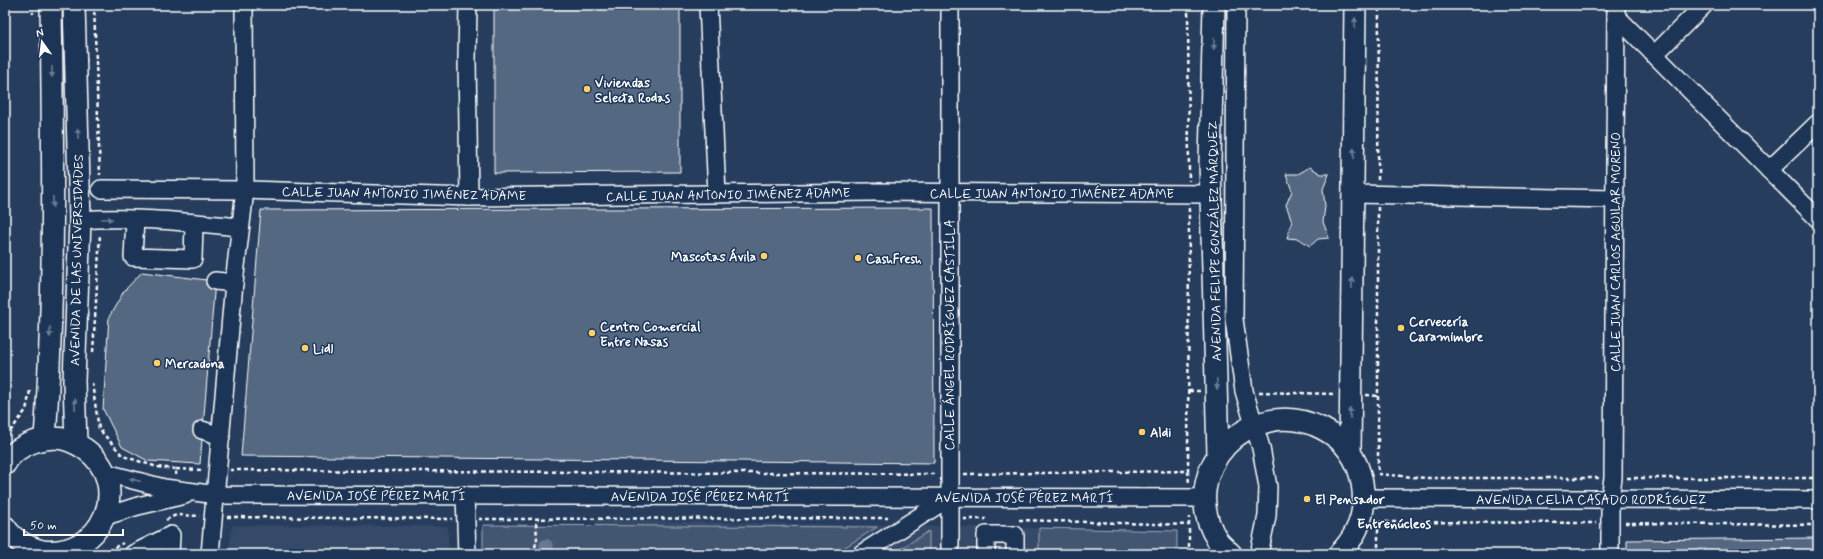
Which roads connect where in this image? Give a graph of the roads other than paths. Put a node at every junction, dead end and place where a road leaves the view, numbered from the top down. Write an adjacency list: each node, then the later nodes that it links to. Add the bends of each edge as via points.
1 (51, 5): 33 (main road, AVENIDA DE LAS UNIVERSIDADES, one-way to 33, via 53,213)
2 (74, 5): 24 (main road, AVENIDA DE LAS UNIVERSIDADES, one-way to 2)
3 (244, 5): 16 (street)
4 (468, 5): 21 (street)
5 (708, 5): 17 (street)
6 (950, 5): 18 (street, CALLE ÁNGEL RODRÍGUEZ CASTILLA)
7 (1214, 5): 19 (main road, AVENIDA FELIPE GONZÁLEZ MÁRQUEZ, one-way to 19)
8 (1236, 5): 30 (street, via 1234,319 1244,391)
9 (1355, 5): 20 (main road, one-way to 9)
10 (1704, 5): 12 (street)
11 (1616, 10): 12 (street); 22 (street, CALLE JUAN CARLOS AGUILAR MORENO)
12 (1654, 55): 14 (street)
13 (1818, 123): 14 (street)
14 (1769, 170): 23 (street)
15 (101, 189): 16 (street, CALLE JUAN ANTONIO JIMÉNEZ ADAME)
16 (246, 190): 21 (street, CALLE JUAN ANTONIO JIMÉNEZ ADAME); 27 (street)
17 (717, 194): 18 (street, CALLE JUAN ANTONIO JIMÉNEZ ADAME); 21 (street, CALLE JUAN ANTONIO JIMÉNEZ ADAME)
18 (949, 194): 19 (street, CALLE JUAN ANTONIO JIMÉNEZ ADAME); 42 (street, CALLE ÁNGEL RODRÍGUEZ CASTILLA)
19 (1211, 194): 36 (main road, AVENIDA FELIPE GONZÁLEZ MÁRQUEZ, one-way to 36)
20 (1354, 194): 22 (street); 35 (main road, one-way to 20)
21 (469, 196)
22 (1616, 200): 45 (street, CALLE JUAN CARLOS AGUILAR MORENO)
23 (1818, 219)
24 (80, 220): 25 (street, one-way to 25); 34 (main road, AVENIDA DE LAS UNIVERSIDADES, one-way to 24, via 74,381)
25 (135, 220): 26 (street); 26 (street, via 133,257 193,259)
26 (194, 223): 27 (street)
27 (240, 227): 29 (street)
28 (215, 281): 29 (street)
29 (234, 283): 32 (street)
30 (1253, 425): 35 (main road, via 1284,418 1309,422 1332,434); 36 (main road, via 1236,435); 61 (street, via 1261,448 1268,487 1268,516)
31 (202, 430): 32 (street)
32 (221, 436): 40 (street)
33 (45, 438): 34 (main road); 37 (main road, via 22,447)
34 (76, 443): 38 (main road, via 95,456)
35 (1350, 452): 44 (main road)
36 (1218, 454): 43 (main road)
37 (5, 464)
38 (106, 473): 39 (street, AVENIDA JOSÉ PÉREZ MARTÍ, one-way to 38); 47 (main road, via 110,496)
39 (194, 493): 40 (street, AVENIDA JOSÉ PÉREZ MARTÍ); 47 (street, AVENIDA JOSÉ PÉREZ MARTÍ)
40 (217, 495): 41 (street, AVENIDA JOSÉ PÉREZ MARTÍ); 55 (street)
41 (465, 495): 42 (street, AVENIDA JOSÉ PÉREZ MARTÍ); 56 (street)
42 (950, 497): 43 (street, AVENIDA JOSÉ PÉREZ MARTÍ); 57 (street); 58 (street, CALLE ÁNGEL RODRÍGUEZ CASTILLA)
43 (1197, 498): 50 (main road)
44 (1371, 498): 45 (street, AVENIDA CELIA CASADO RODRÍGUEZ); 52 (main road)
45 (1610, 499): 46 (street, AVENIDA CELIA CASADO RODRÍGUEZ); 62 (street, CALLE JUAN CARLOS AGUILAR MORENO)
46 (1818, 500)
47 (106, 516): 53 (main road, via 92,537)
48 (5, 527): 51 (main road)
49 (133, 550): 54 (street, via 172,534)
50 (1222, 550)
51 (29, 551): 53 (main road)
52 (1346, 551)
53 (63, 553)
54 (170, 554)
55 (210, 554)
56 (467, 554)
57 (861, 554)
58 (950, 554)
59 (986, 554): 60 (street, via 986,535 1016,535)
60 (1015, 554)
61 (1259, 554)
62 (1610, 554)

